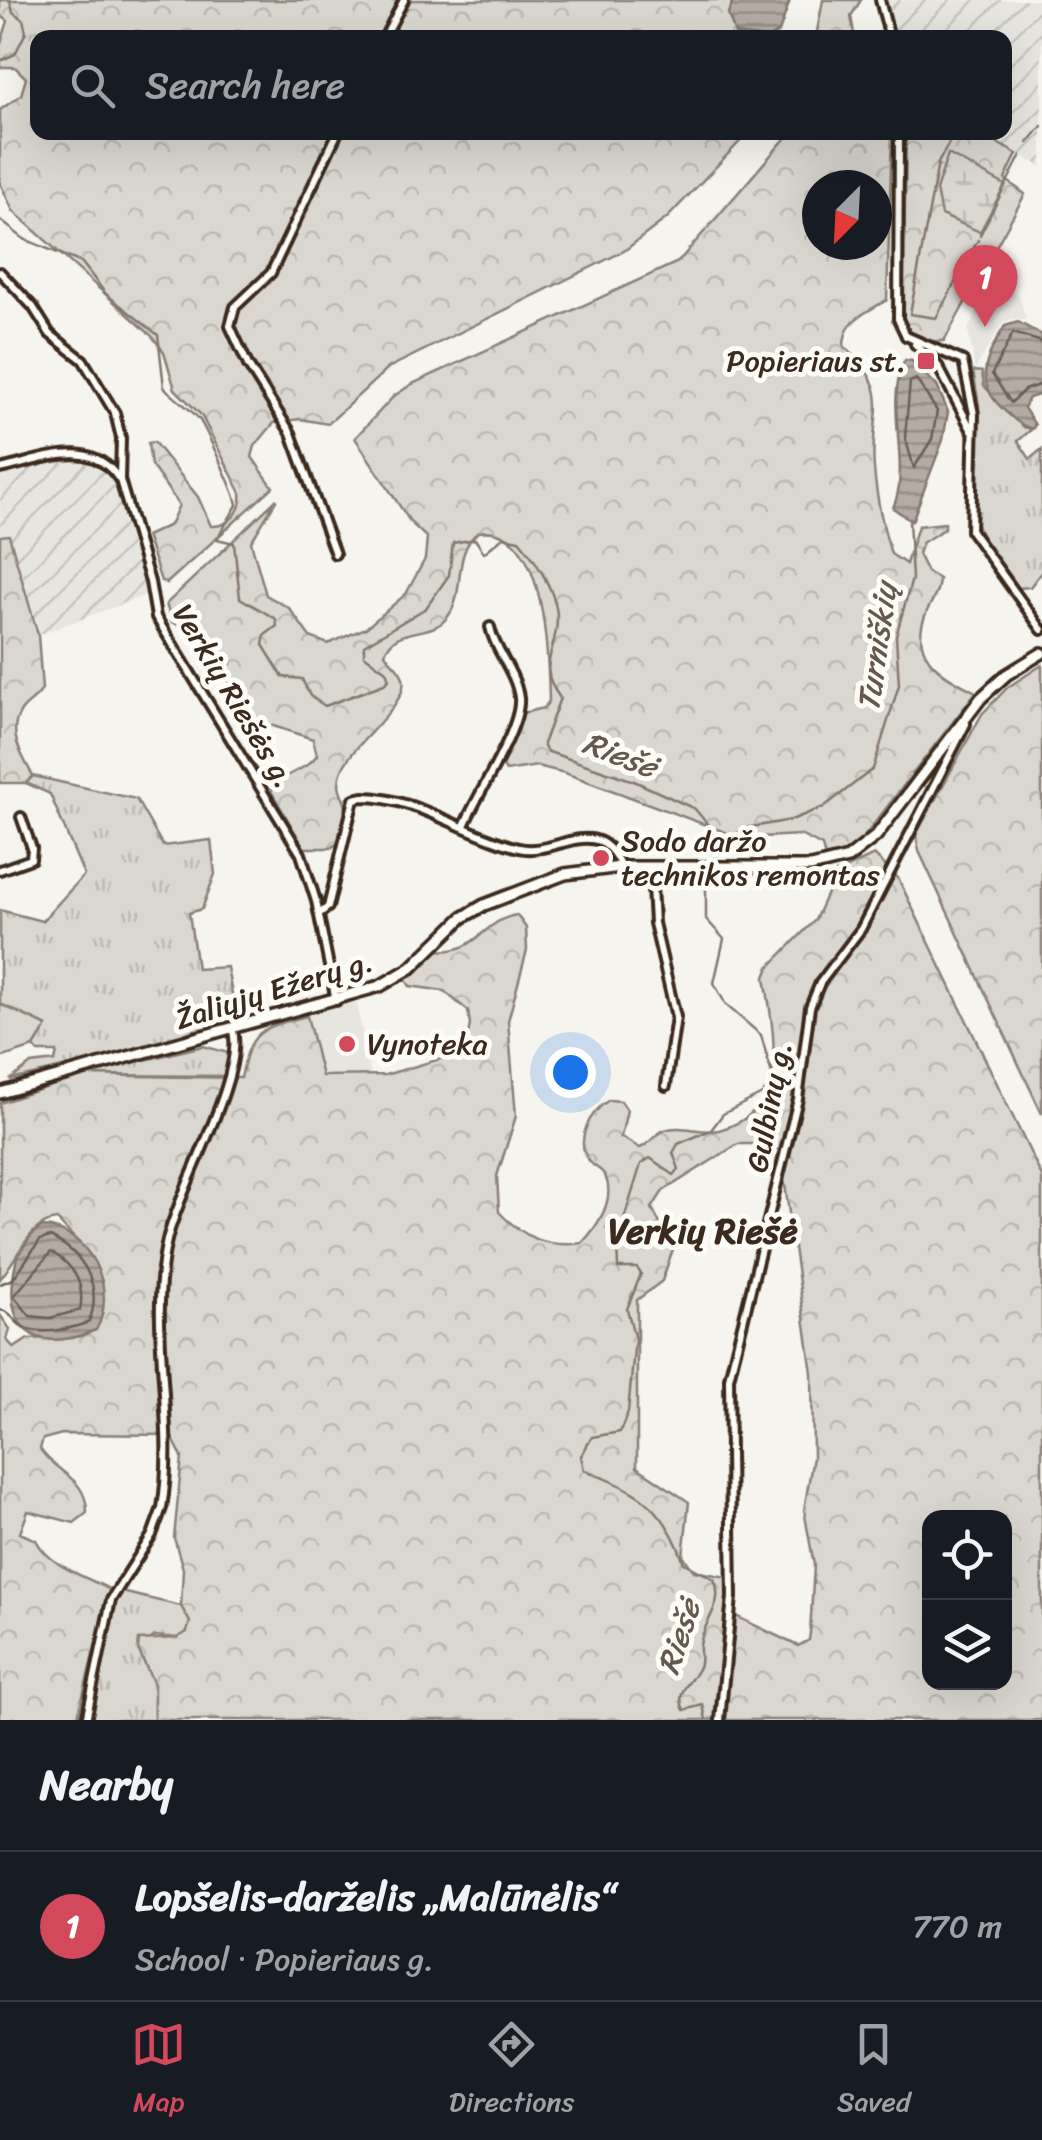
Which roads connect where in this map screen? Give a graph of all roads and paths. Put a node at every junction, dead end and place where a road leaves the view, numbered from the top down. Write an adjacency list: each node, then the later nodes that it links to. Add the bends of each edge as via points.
1 (404, 0): 3 (street)
2 (880, 0): 4 (street)
3 (388, 30)
4 (888, 30)
5 (334, 140): 14 (street, via 270,273 235,307 230,326 291,433)
6 (899, 140): 8 (street, via 898,318)
7 (0, 272): 13 (street, Verkių Riešės g., via 50,334 83,360 109,400 120,423)
8 (906, 336): 9 (street); 10 (street)
9 (948, 351): 10 (street); 11 (street, via 964,361)
10 (938, 366): 11 (street)
11 (971, 430): 16 (street, via 972,531)
12 (0, 469): 13 (street, via 81,452 105,462)
13 (120, 480): 24 (street, Verkių Riešės g., via 156,617 301,854)
14 (336, 554)
15 (490, 626): 20 (street, via 519,707)
16 (1042, 630)
17 (1042, 654): 18 (main road, Žaliųjų Ežerų g., via 994,684)
18 (965, 718): 22 (main road, Žaliųjų Ežerų g., via 858,852 826,866); 30 (street, Gulbinų g., via 862,929 810,1007 798,1098 729,1376 732,1597)
19 (21, 818): 23 (street, via 32,854)
20 (464, 826): 21 (street, via 523,849 591,838 612,850); 24 (street, via 371,797 354,799 328,907)
21 (622, 867): 22 (main road, Žaliųjų Ežerų g.); 25 (main road, Žaliųjų Ežerų g., via 565,874 512,891 462,918 398,977)
22 (651, 868): 27 (street, via 654,923 676,1016)
23 (0, 870)
24 (319, 914): 25 (street, Verkių Riešės g.)
25 (336, 1002): 26 (main road, Žaliųjų Ežerų g.)
26 (232, 1031): 28 (main road, Žaliųjų Ežerų g.); 29 (street, via 232,1070 166,1243 162,1508 110,1600)
27 (666, 1086)
28 (0, 1093)
29 (86, 1720)
30 (720, 1720)

